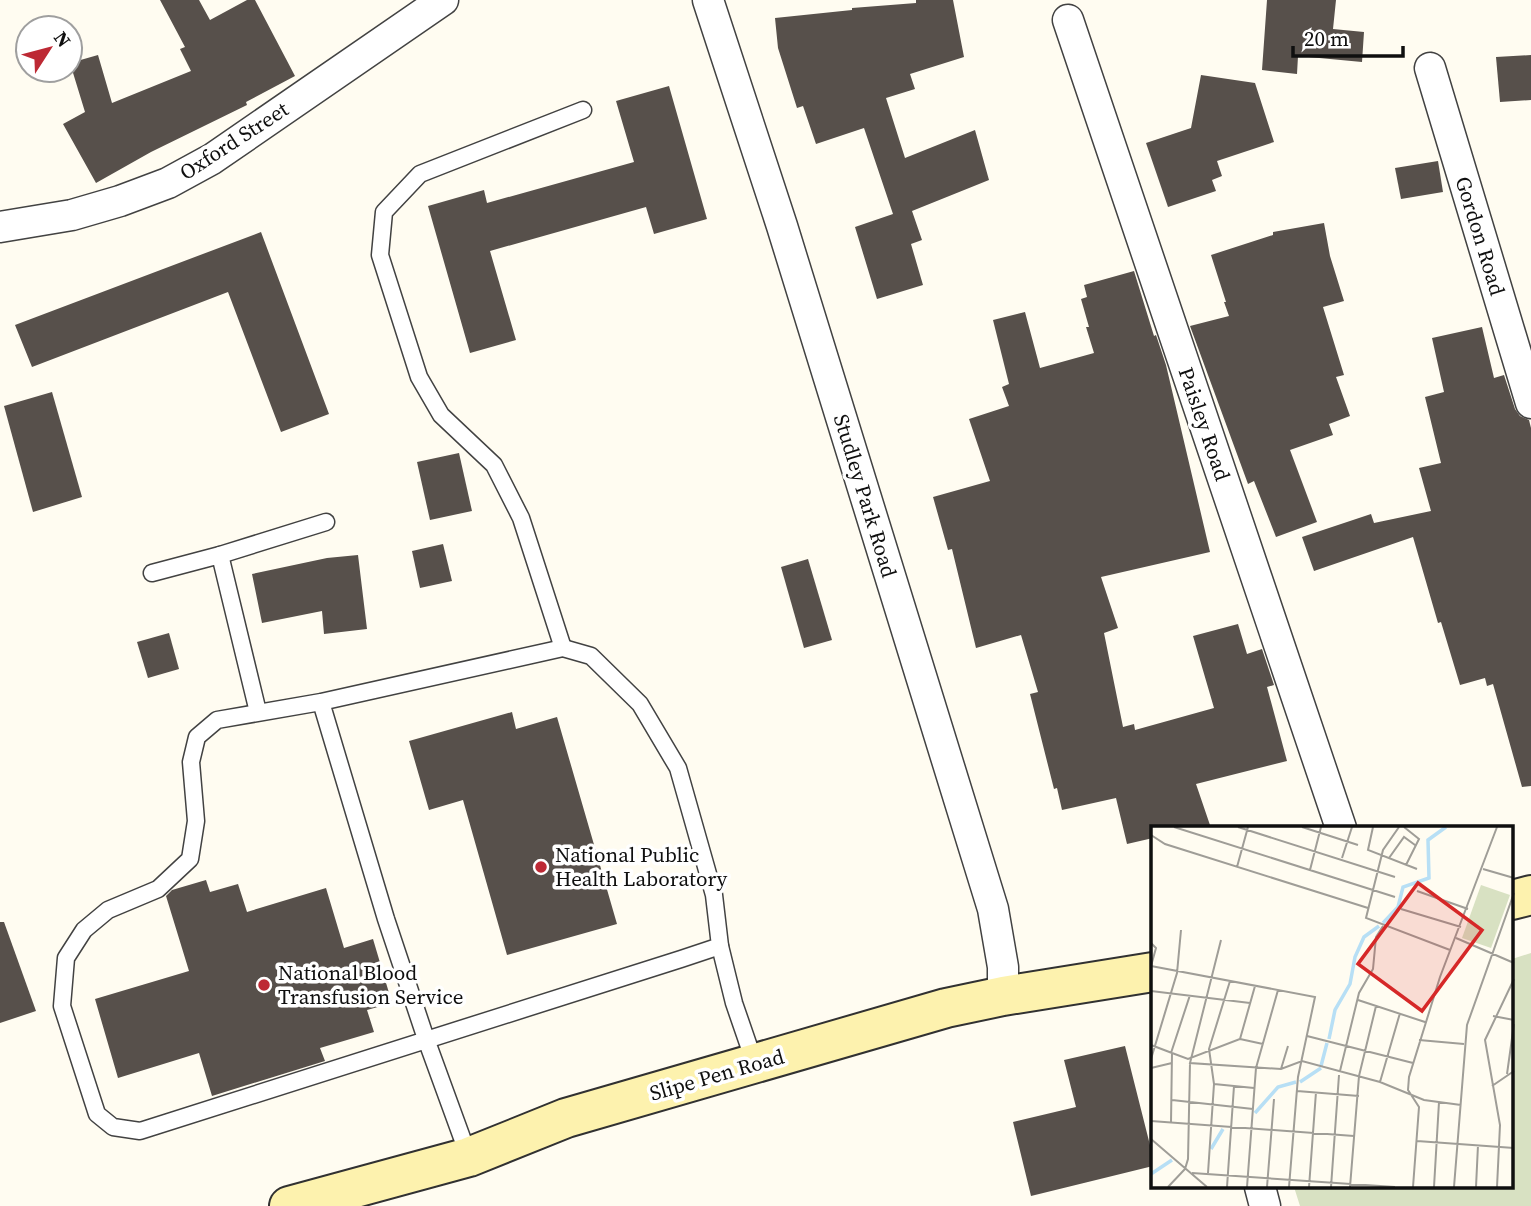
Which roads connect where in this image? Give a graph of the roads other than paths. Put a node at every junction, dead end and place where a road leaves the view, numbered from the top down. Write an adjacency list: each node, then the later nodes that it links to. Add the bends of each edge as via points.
1 (443, 0): 6 (street, Oxford Street, via 212,159 168,183 72,215)
2 (708, 0): 19 (street, Studley Park Road, via 993,909)
3 (1068, 20): 14 (street, Paisley Road)
4 (1430, 68): 7 (street, Gordon Road)
5 (583, 110): 11 (lane, via 420,174 384,212 380,255 419,377 441,415 494,465 521,518)
6 (0, 227)
7 (1531, 403)
8 (326, 522): 9 (lane)
9 (220, 555): 10 (lane); 13 (lane)
10 (152, 573)
11 (563, 648): 12 (lane); 17 (lane, via 591,656 640,704 677,768 714,895)
12 (321, 702): 13 (lane); 20 (lane)
13 (258, 712): 20 (lane, via 217,720 197,737 191,762 195,821 190,859 158,889 108,910 83,930 66,958 62,1006 97,1114 113,1127 140,1131)
14 (1340, 826)
15 (1531, 895): 16 (street)
16 (1514, 899)
17 (720, 946): 20 (lane); 21 (lane)
18 (1151, 972): 19 (street, Slipe Pen Road)
19 (1003, 996): 21 (street, Slipe Pen Road, via 946,1008)
20 (426, 1039): 22 (lane)
21 (755, 1065): 22 (street, Slipe Pen Road, via 566,1118)
22 (469, 1157): 24 (street, Slipe Pen Road)
23 (1260, 1188): 25 (street)
24 (289, 1206)
25 (1265, 1206)

